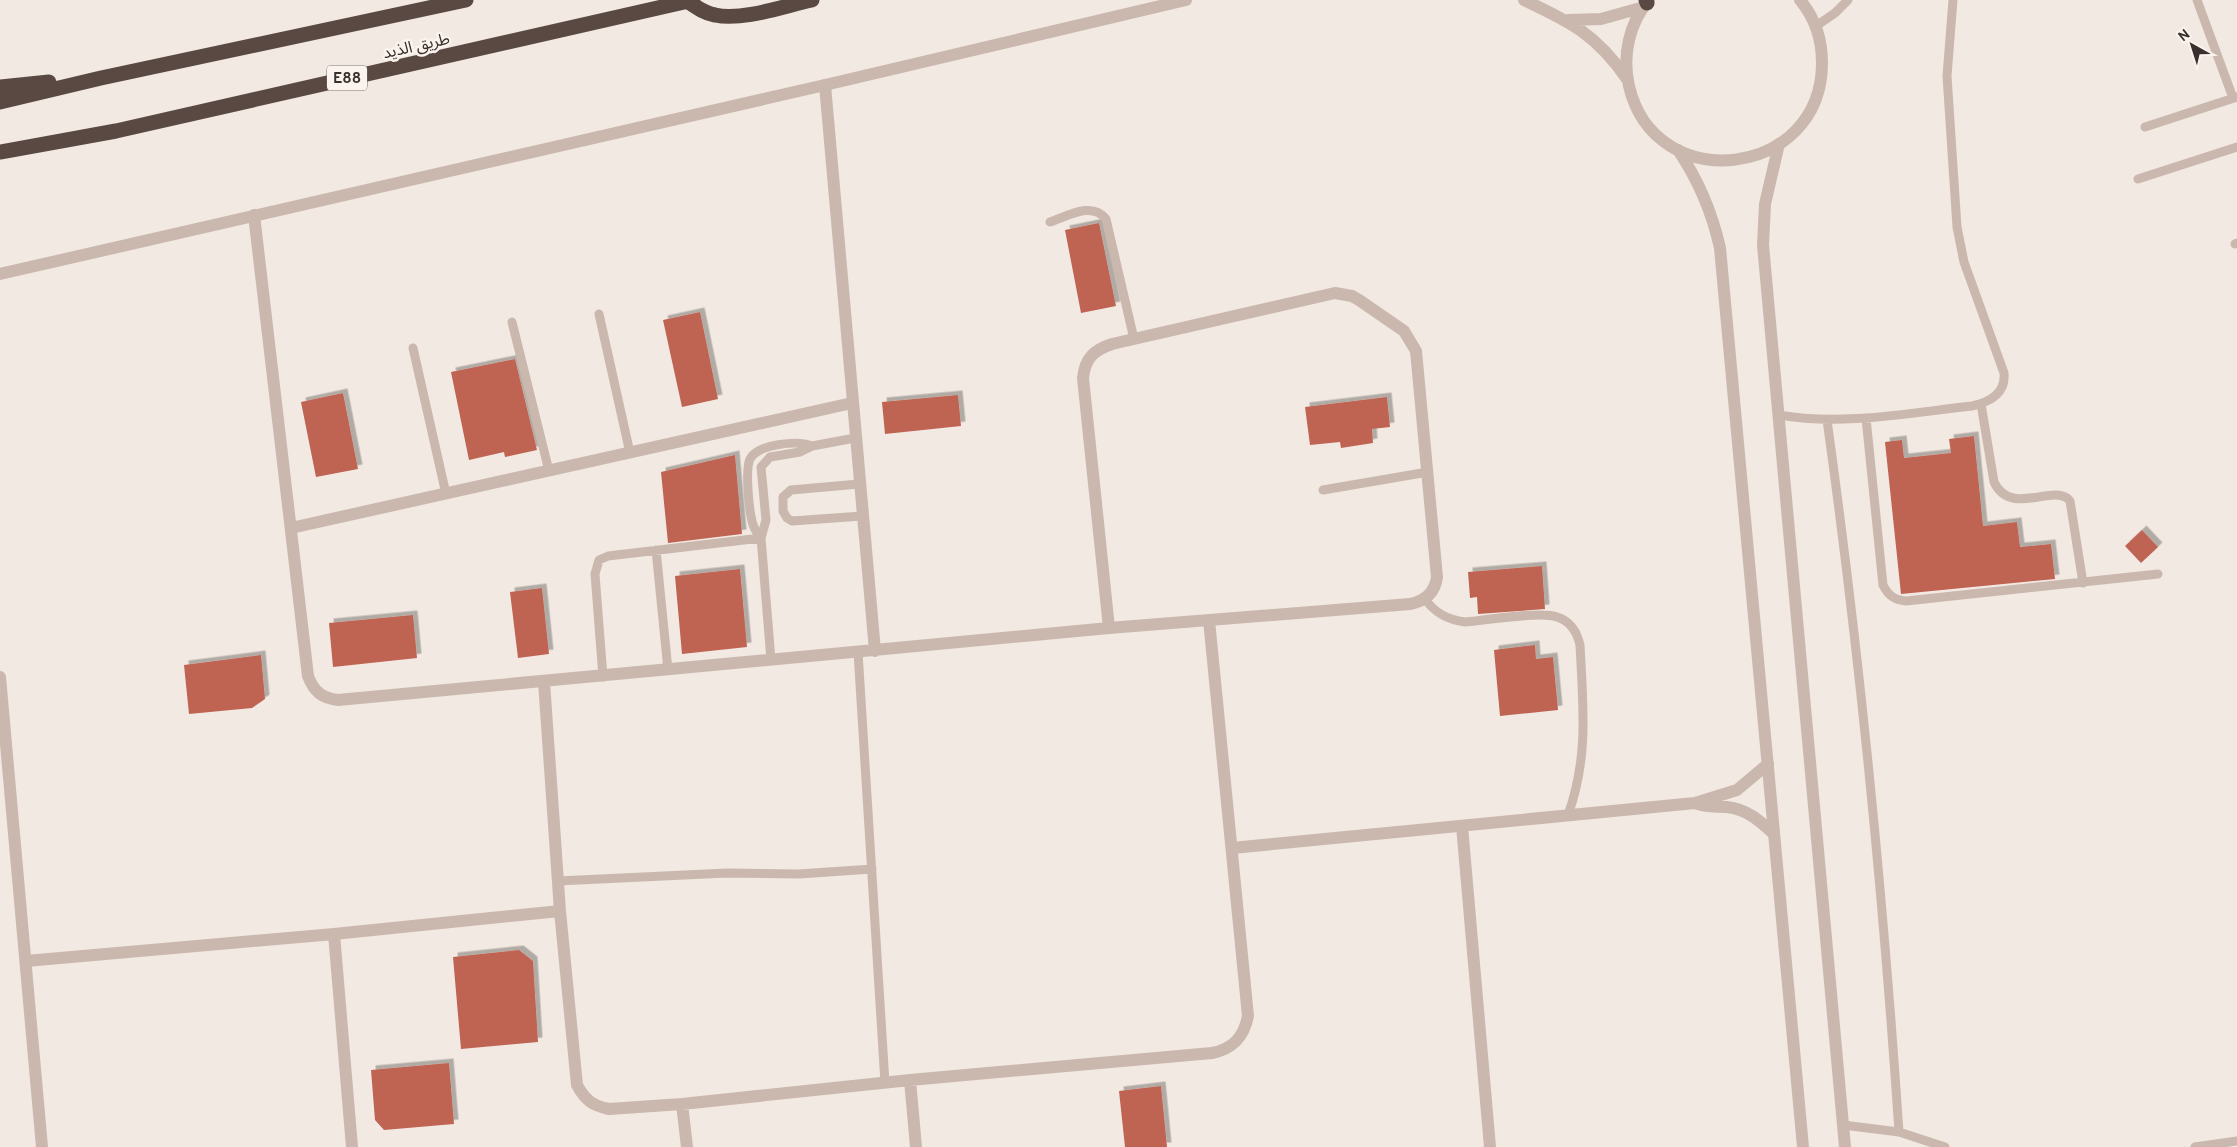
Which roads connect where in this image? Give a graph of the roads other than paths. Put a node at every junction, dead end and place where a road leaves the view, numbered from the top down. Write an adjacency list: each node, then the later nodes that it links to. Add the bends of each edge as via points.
1 (439, 0): 12 (highway)
2 (466, 0): 12 (highway, طريق الذيد)
3 (812, 0): 10 (highway, via 730,17 700,10)
4 (1186, 0): 17 (street)
5 (1524, 0): 13 (street)
6 (1800, 0): 14 (street)
7 (1848, 0): 14 (lane, via 1836,13)
8 (1953, 0): 37 (lane, via 1947,76 1957,227 1964,262 2004,380 1996,396)
9 (2197, 0): 19 (lane)
10 (690, 1): 22 (highway, طريق الذيد / E88)
11 (1647, 2): 13 (street, via 1601,19); 16 (street, via 1636,20 1627,49)
12 (425, 9): 15 (highway, طريق الذيد)
13 (1567, 20): 16 (street, via 1601,46)
14 (1816, 26): 23 (street, via 1822,70 1816,99 1801,125)
15 (101, 78): 18 (highway); 20 (highway, طريق الذيد)
16 (1627, 79): 25 (street, via 1630,94 1644,121)
17 (825, 85): 29 (street); 36 (street)
18 (0, 87)
19 (2235, 97): 21 (lane)
20 (0, 102)
21 (2145, 127)
22 (116, 131): 26 (highway, طريق الذيد / E88); 27 (highway)
23 (1779, 144): 25 (street, via 1751,157 1729,161 1706,160); 38 (street, via 1765,204 1763,238)
24 (2237, 147): 28 (lane)
25 (1678, 150): 65 (street, via 1709,207 1720,248)
26 (0, 152)
27 (0, 163)
28 (2138, 179)
29 (254, 215): 31 (street); 50 (street)
30 (1050, 222): 34 (lane, via 1089,209 1106,219)
31 (0, 274)
32 (599, 314): 43 (lane)
33 (512, 322): 44 (lane)
34 (1134, 339): 45 (street, via 1335,293 1352,296 1404,331 1413,344); 57 (street, via 1102,347 1092,354 1084,369)
35 (412, 348): 48 (lane)
36 (852, 403): 41 (street); 43 (street)
37 (1980, 404): 39 (lane); 54 (lane, via 1994,482 1999,490 2006,497 2016,499 2062,496 2070,501)
38 (1778, 415): 40 (lane); 79 (street)
39 (1866, 418): 40 (lane); 54 (lane, via 1883,585 1890,596 1906,600)
40 (1827, 420): 80 (lane, via 1865,725)
41 (855, 438): 42 (lane); 46 (street)
42 (812, 446): 51 (lane, via 800,452 770,457 763,462 760,471 766,520); 51 (lane, via 794,442 770,447 757,451 750,459 751,517)
43 (630, 453): 44 (street)
44 (549, 471): 48 (street)
45 (1428, 472): 47 (lane); 55 (street, via 1437,577 1436,586)
46 (859, 484): 49 (street); 49 (lane, via 791,490 783,497 783,511 792,521)
47 (1323, 490)
48 (446, 494): 50 (street)
49 (862, 516): 58 (street)
50 (291, 528): 64 (street, via 308,676 318,694 338,700)
51 (761, 538): 52 (lane); 60 (lane)
52 (656, 550): 61 (lane); 63 (lane, via 608,556 596,564 594,574)
53 (2158, 574): 54 (lane)
54 (2083, 583)
55 (1425, 598): 56 (street, via 1410,604); 67 (lane, via 1438,613 1455,621 1548,615 1564,620 1575,630 1580,645 1584,743 1579,780)
56 (1210, 620): 57 (street); 70 (street)
57 (1108, 628): 58 (street)
58 (875, 650): 59 (street)
59 (858, 652): 60 (street); 71 (lane)
60 (771, 660): 61 (street)
61 (668, 670): 63 (street)
62 (0, 677): 75 (street)
63 (603, 677): 64 (street)
64 (544, 682): 72 (street)
65 (1768, 764): 66 (street, via 1737,790); 69 (street)
66 (1695, 803): 67 (street); 69 (street, via 1744,811)
67 (1568, 815): 68 (street)
68 (1462, 826): 70 (street); 86 (street)
69 (1774, 834): 87 (street)
70 (1232, 848): 76 (street, via 1248,1016 1241,1037 1233,1045 1212,1054)
71 (872, 870): 72 (lane); 77 (lane)
72 (558, 881): 73 (street)
73 (560, 911): 74 (street); 78 (street, via 575,1075 582,1095 594,1105 609,1109)
74 (334, 934): 75 (street); 83 (street)
75 (26, 961): 82 (street)
76 (910, 1080): 77 (street); 85 (street)
77 (885, 1083): 78 (street)
78 (682, 1104): 84 (street)
79 (1843, 1125): 80 (lane); 88 (street)
80 (1899, 1132): 89 (lane)
81 (2237, 1141): 90 (lane)
82 (42, 1147)
83 (352, 1147)
84 (687, 1147)
85 (916, 1147)
86 (1490, 1147)
87 (1803, 1147)
88 (1845, 1147)
89 (1945, 1147)
90 (2195, 1147)

